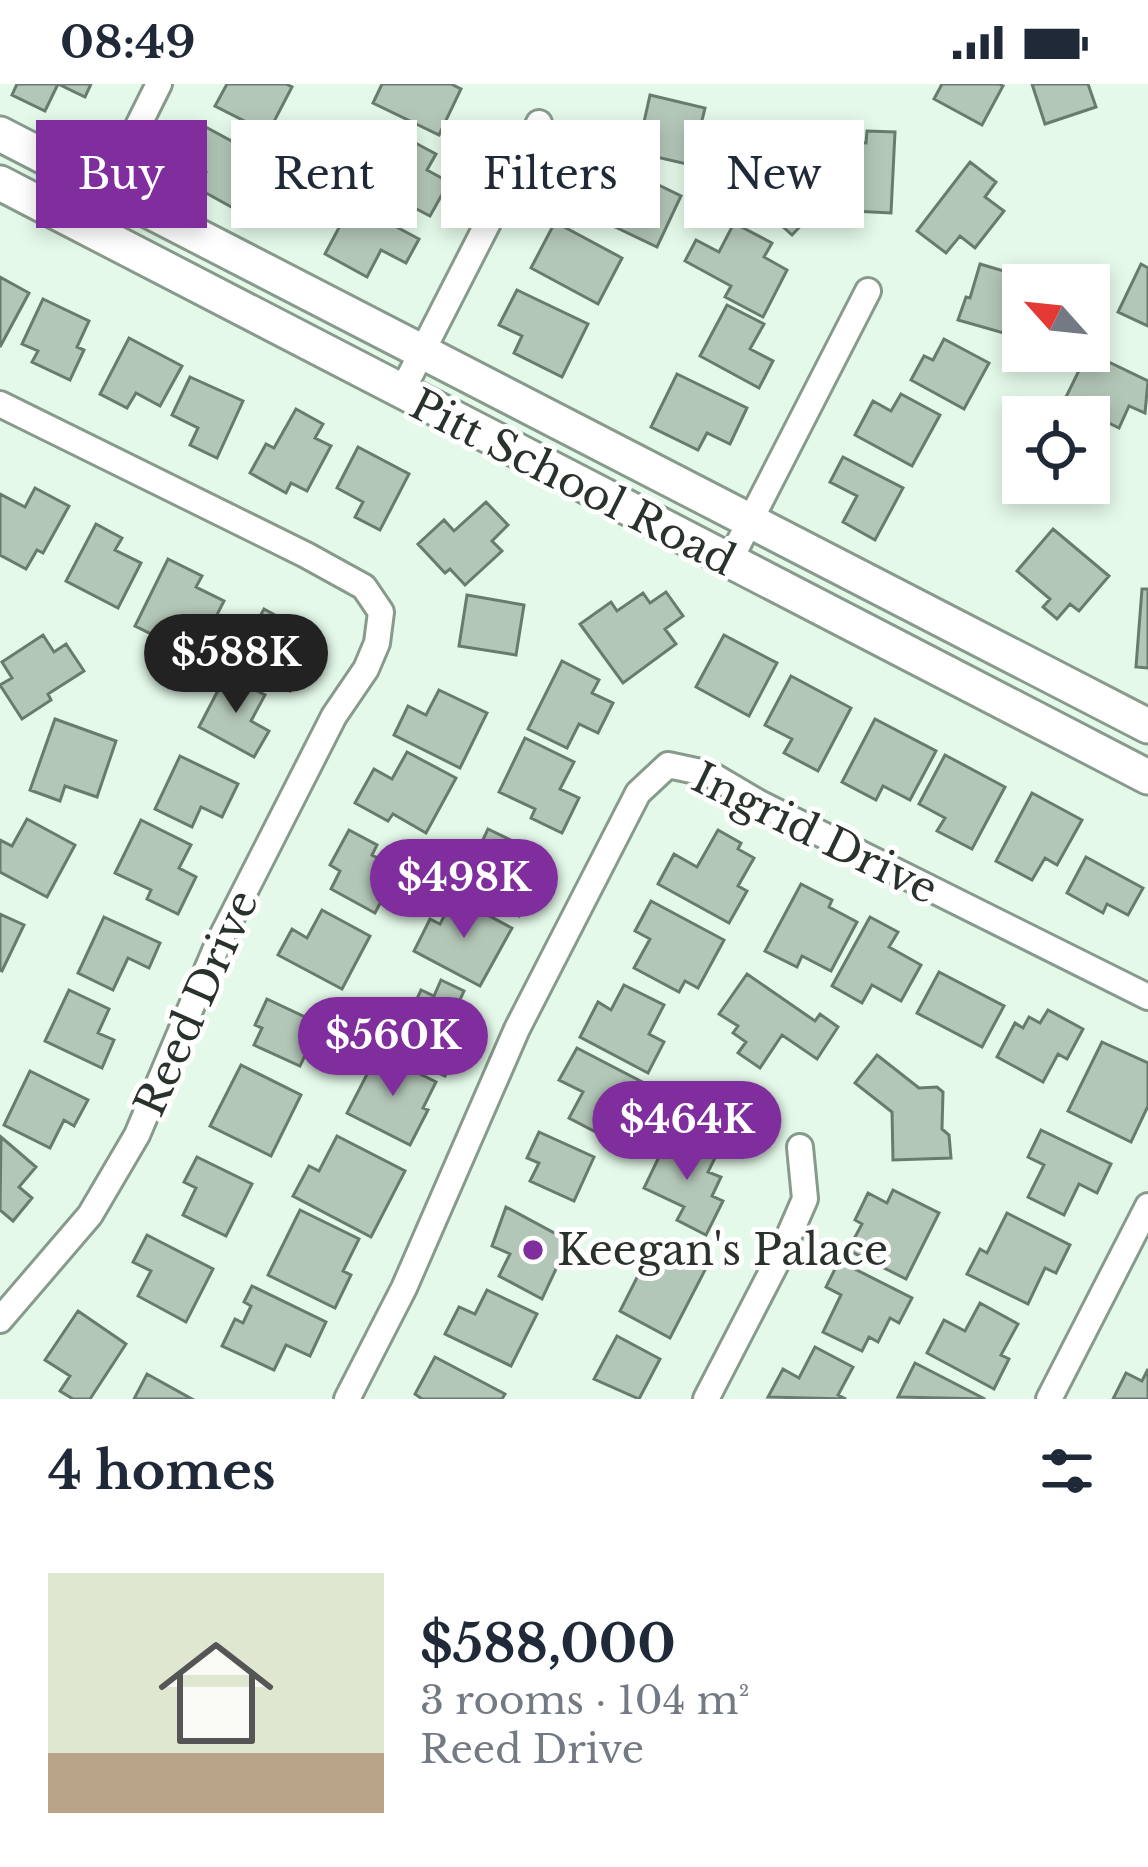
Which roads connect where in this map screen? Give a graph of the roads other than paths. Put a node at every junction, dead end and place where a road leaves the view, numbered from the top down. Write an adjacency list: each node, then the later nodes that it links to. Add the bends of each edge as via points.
1 (159, 84): 2 (street)
2 (141, 120)
3 (0, 134): 4 (main road, Pitt School Road)
4 (36, 153)
5 (0, 182): 6 (main road, Pitt School Road)
6 (36, 201)
7 (87, 228): 12 (main road, Pitt School Road)
8 (182, 228): 11 (main road, Pitt School Road)
9 (485, 228): 11 (street)
10 (868, 291): 14 (street)
11 (422, 352): 12 (street); 14 (main road, Pitt School Road)
12 (400, 393): 15 (main road, Pitt School Road)
13 (0, 404): 21 (street, Reed Drive, via 364,587 380,612 366,669 217,946 137,1135 90,1215)
14 (750, 521): 15 (street); 16 (main road, Pitt School Road)
15 (729, 562): 17 (main road, Pitt School Road)
16 (1148, 726)
17 (1148, 777)
18 (1148, 997): 22 (street, Ingrid Drive, via 710,774 668,765 638,793 517,1029)
19 (800, 1147): 23 (street, via 805,1198)
20 (1148, 1206): 24 (street)
21 (0, 1320)
22 (347, 1399)
23 (706, 1399)
24 (1048, 1399)

